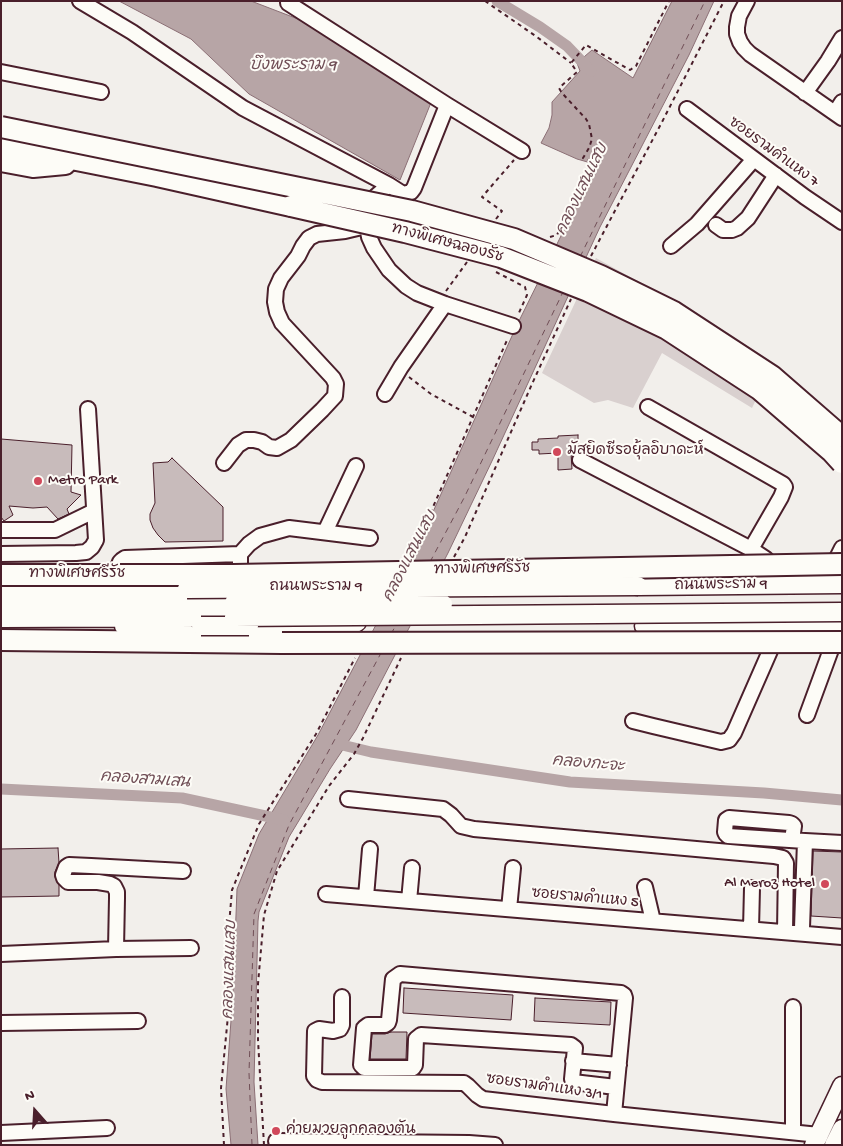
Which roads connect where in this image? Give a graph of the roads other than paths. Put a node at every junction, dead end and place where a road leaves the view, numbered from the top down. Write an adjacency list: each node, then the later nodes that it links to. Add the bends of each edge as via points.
1 (80, 1): 18 (street, via 132,32 243,108)
2 (747, 1): 7 (street, via 739,16 737,34 740,42 750,54)
3 (287, 2): 8 (street)
4 (842, 38): 7 (street)
5 (1, 72): 6 (street)
6 (101, 92)
7 (805, 93): 10 (street)
8 (447, 105): 13 (street); 18 (street, via 412,190 403,194)
9 (687, 109): 14 (street, ซอยรามคำแหง 7)
10 (840, 111)
11 (1, 127): 28 (highway, ทางพิเศษฉลองรัช, bridge, via 412,212 514,240 601,276 674,312 772,376)
12 (1, 145): 16 (highway, ทางพิเศษฉลองรัช)
13 (522, 151)
14 (754, 159): 17 (street, ซอยรามคำแหง 7); 22 (street, via 697,224)
15 (1, 161): 16 (highway, via 33,167)
16 (90, 162): 31 (highway, ทางพิเศษฉลองรัช, bridge, via 406,232 501,258 588,291 667,329 758,390)
17 (776, 175): 19 (street, ซอยรามคำแหง 7); 20 (street, via 748,218 737,228 723,230)
18 (389, 185): 21 (street, via 369,206)
19 (842, 222)
20 (716, 225)
21 (366, 226): 23 (street, via 384,264 406,286); 30 (street, via 308,238 276,289 275,302 282,323 333,378 335,396 291,440 277,448 246,440)
22 (670, 246)
23 (444, 304): 24 (street); 25 (street)
24 (513, 326)
25 (385, 394)
26 (648, 406): 39 (street, via 783,484 781,497)
27 (88, 409): 33 (street)
28 (842, 437)
29 (580, 460): 39 (street)
30 (224, 463)
31 (842, 463)
32 (356, 466): 36 (street)
33 (94, 510): 35 (street); 40 (street, via 96,540 86,552)
34 (1, 530): 35 (street)
35 (55, 530): 42 (street)
36 (325, 532): 37 (street); 43 (street, via 289,528 260,536)
37 (370, 538)
38 (842, 548): 47 (street)
39 (751, 549): 49 (street, via 766,559)
40 (76, 553): 42 (street); 51 (street)
41 (1, 554): 42 (street)
42 (56, 554)
43 (240, 554): 46 (street); 50 (street, via 125,558 120,562)
44 (842, 564): 45 (highway, ทางพิเศษศรีรัช, bridge, via 233,575)
45 (1, 575)
46 (240, 576): 50 (main road, via 173,578); 56 (main road, via 342,577 353,581 360,594 361,610 357,622 340,632 177,634)
47 (824, 584): 48 (main road, ถนนพระราม 9); 49 (main road, ถนนพระราม 9)
48 (842, 584)
49 (773, 585): 50 (main road, ถนนพระราม 9, bridge)
50 (118, 588): 51 (main road, ถนนพระราม 9)
51 (78, 589): 52 (main road, ถนนพระราม 9)
52 (1, 590)
53 (842, 600): 54 (main road, ถนนพระราม 9, bridge)
54 (1, 604)
55 (1, 618): 58 (main road, ถนนพระราม 9, bridge, via 485,616)
56 (124, 626): 57 (main road, bridge); 59 (main road)
57 (781, 626): 58 (main road); 61 (street, via 729,740 721,742)
58 (841, 627): 59 (highway, bridge, via 282,643); 60 (street)
59 (2, 637)
60 (807, 715)
61 (633, 721)
62 (348, 798): 78 (street, via 443,809 461,826 474,829 783,858 786,863)
63 (842, 843): 76 (street, via 799,841)
64 (370, 849): 71 (street)
65 (412, 868): 72 (street)
66 (513, 868): 73 (street)
67 (183, 871): 81 (street, via 66,867 63,874 68,882 98,882 114,886 117,892)
68 (645, 886): 74 (street)
69 (752, 888): 75 (street)
70 (326, 894): 71 (street, ซอยรามคำแหง 5)
71 (366, 897): 72 (street, ซอยรามคำแหง 5)
72 (409, 900): 73 (street, ซอยรามคำแหง 5)
73 (509, 909): 74 (street, ซอยรามคำแหง 5)
74 (653, 921): 75 (street, ซอยรามคำแหง 5)
75 (751, 929): 78 (street, ซอยรามคำแหง 5)
76 (802, 931): 77 (street); 78 (street, ซอยรามคำแหง 5); 79 (street, ซอยรามคำแหง 5)
77 (842, 931)
78 (785, 932)
79 (842, 937)
80 (192, 948): 81 (street)
81 (116, 949): 82 (street)
82 (1, 954)
83 (342, 997): 91 (street, ซอยรามคำแหง 3/1, via 340,1029 315,1031 314,1076 317,1080 464,1083 483,1099)
84 (793, 1007): 93 (street)
85 (138, 1021): 86 (street)
86 (1, 1023)
87 (574, 1061): 88 (street); 88 (street, via 575,1048 571,1045 421,1035 416,1039 413,1068 364,1068 361,1065 364,1028 366,1025 388,1023 393,979 400,974 621,993 625,998); 90 (street, via 573,1082)
88 (619, 1064): 90 (street)
89 (842, 1086): 95 (main road)
90 (616, 1087): 91 (street)
91 (614, 1114): 93 (street, ซอยรามคำแหง 3/1)
92 (107, 1128): 94 (street)
93 (793, 1132): 95 (street, ซอยรามคำแหง 3/1)
94 (1, 1133)
95 (816, 1140)
96 (270, 1143): 97 (street)
97 (495, 1145)

